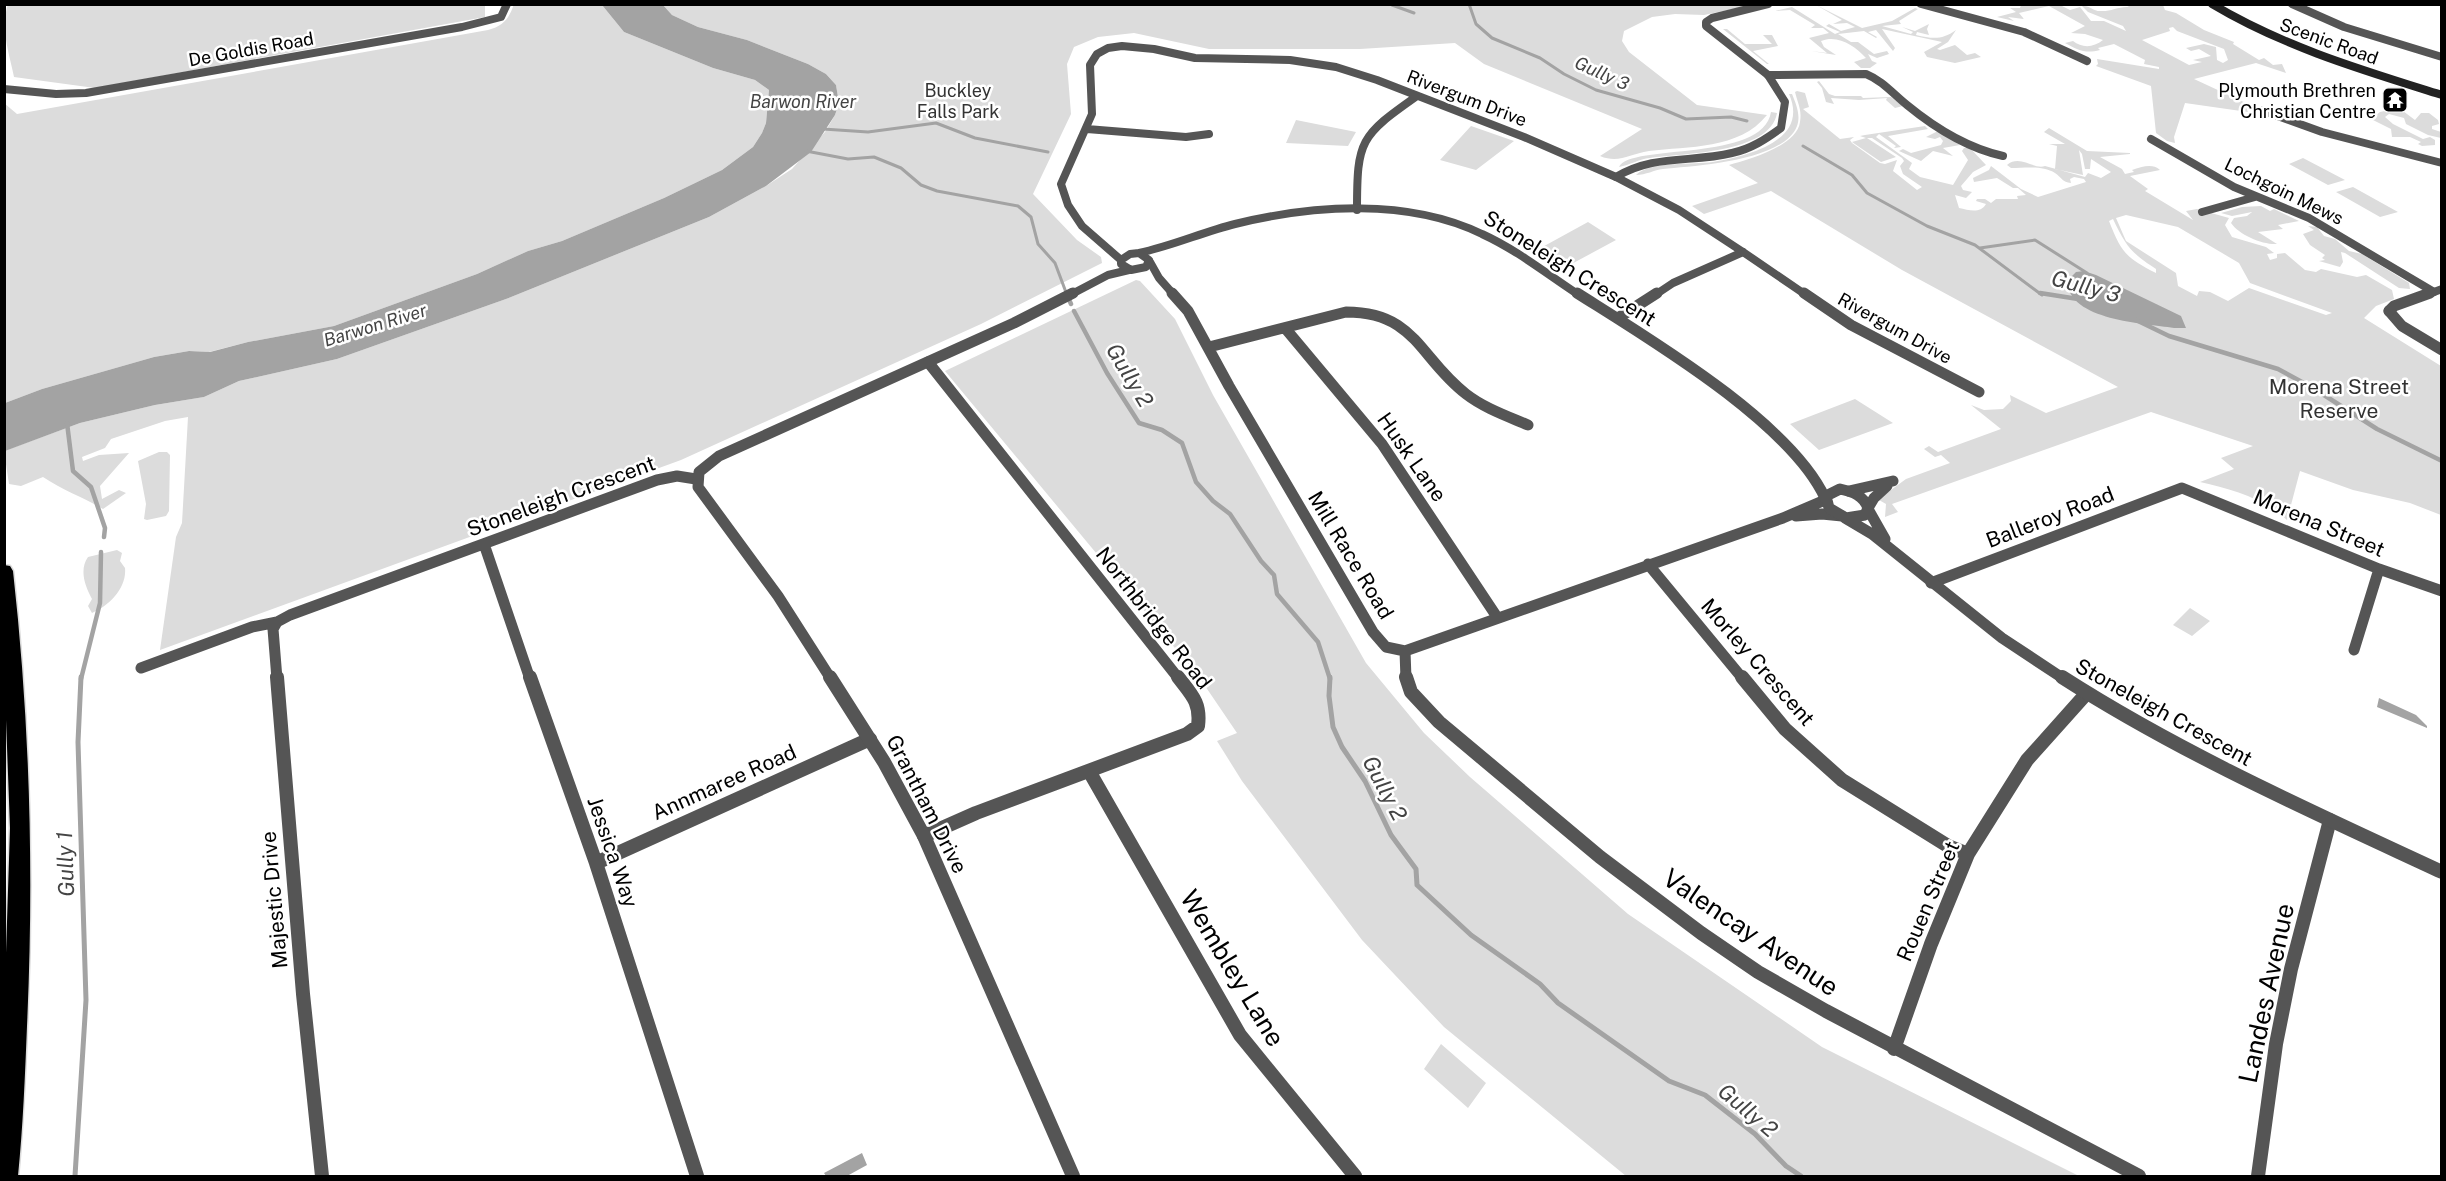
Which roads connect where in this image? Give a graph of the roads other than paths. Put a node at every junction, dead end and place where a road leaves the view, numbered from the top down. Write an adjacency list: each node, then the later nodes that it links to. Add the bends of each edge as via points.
1 (507, 4): 9 (street, De Goldis Road, via 501,18 122,87 56,94)
2 (1768, 4): 8 (street, via 1706,22 1706,26)
3 (1921, 4): 7 (street, via 2024,32)
4 (2212, 4): 10 (main road, Scenic Road, via 2236,20 2294,46)
5 (2292, 4): 6 (street, via 2344,27)
6 (2442, 57)
7 (2087, 61)
8 (1768, 75): 16 (street, via 1870,75 1929,121 1987,156); 18 (street, via 1785,102 1784,121 1773,136 1722,156 1645,163)
9 (4, 89)
10 (2442, 95)
11 (1417, 96): 13 (street, Rivergum Drive, via 1316,63 1210,60 1123,46 1100,52 1092,59 1093,105); 18 (street, Rivergum Drive); 20 (street, via 1381,122 1366,139 1358,159)
12 (2261, 110): 17 (street, via 2322,132)
13 (1087, 129): 14 (street, via 1186,137); 22 (street, Rivergum Drive, via 1066,168 1061,191 1084,227)
14 (1209, 134)
15 (2151, 139): 19 (street, Lochgoin Mews)
16 (2003, 156)
17 (2442, 163)
18 (1616, 177): 24 (street, Rivergum Drive, via 1679,210)
19 (2255, 196): 21 (street); 31 (street, Lochgoin Mews, via 2309,218)
20 (1358, 210): 23 (street, Stoneleigh Crescent, via 1259,219); 32 (street, Stoneleigh Crescent, via 1432,217 1467,227)
21 (2202, 212)
22 (1103, 243): 25 (street, Rivergum Drive); 26 (street, Rivergum Drive)
23 (1170, 245): 25 (street, Stoneleigh Crescent); 27 (street, Stoneleigh Crescent)
24 (1743, 252): 32 (street, via 1673,283); 37 (street, Rivergum Drive, via 1851,325)
25 (1135, 254): 26 (street, Stoneleigh Crescent); 27 (street)
26 (1121, 261): 28 (street, via 1123,267); 29 (street, Stoneleigh Crescent)
27 (1150, 261): 28 (street, Stoneleigh Crescent, via 1147,267); 30 (street, Mill Race Road)
28 (1134, 270): 29 (street, Stoneleigh Crescent); 30 (street, Mill Race Road)
29 (1108, 275): 36 (street, Stoneleigh Crescent)
30 (1159, 278): 34 (street, Mill Race Road, via 1188,311)
31 (2438, 290): 35 (street, via 2388,311 2402,326)
32 (1618, 318): 39 (street, Stoneleigh Crescent, via 1710,381)
33 (1285, 328): 34 (street); 38 (street, via 1362,310 1390,317 1468,395); 54 (street, Husk Lane, via 1382,444)
34 (1209, 347): 57 (street, Mill Race Road, via 1373,632 1386,646)
35 (2442, 350)
36 (928, 362): 40 (street, Stoneleigh Crescent, via 719,456 701,469); 61 (street, Northbridge Road, via 1198,705 1198,726 1187,734)
37 (1979, 392)
38 (1528, 424)
39 (1805, 464): 42 (street, Stoneleigh Crescent); 43 (street, Stoneleigh Crescent)
40 (696, 479): 47 (street, Stoneleigh Crescent, via 677,476 657,480); 60 (street, Grantham Drive, via 778,596)
41 (2182, 488): 50 (street, Morena Street); 52 (street, Balleroy Road)
42 (1848, 490): 43 (street, via 1832,491); 44 (street, Stoneleigh Crescent, via 1862,498); 44 (street, via 1893,481)
43 (1825, 499): 45 (street, Stoneleigh Crescent, via 1830,509); 46 (street)
44 (1868, 508): 45 (street, via 1861,517); 48 (street, Stoneleigh Crescent)
45 (1844, 517): 46 (street, via 1822,514); 48 (street, Stoneleigh Crescent)
46 (1783, 518): 49 (street)
47 (484, 544): 55 (street, Stoneleigh Crescent); 65 (street, Jessica Way)
48 (1891, 548): 52 (street, Stoneleigh Crescent)
49 (1648, 564): 54 (street); 64 (street, Morley Crescent, via 1785,729 1842,780 1948,846)
50 (2379, 569): 53 (street, Morena Street); 56 (street)
51 (4, 571): 68 (highway, via 17,709 20,800 18,944)
52 (1931, 582): 59 (street, Stoneleigh Crescent, via 2031,659)
53 (2442, 591)
54 (1497, 617): 57 (street)
55 (277, 622): 58 (street, Stoneleigh Crescent, via 252,627); 69 (street, Majestic Drive, via 273,629)
56 (2354, 650)
57 (1405, 651): 67 (street, Valencay Avenue, via 1405,676 1411,692 1439,722 1600,856 1758,972)
58 (141, 668)
59 (2086, 694): 62 (street, Stoneleigh Crescent, via 2163,738); 64 (street, Rouen Street, via 2027,760)
60 (870, 739): 63 (street, Grantham Drive); 65 (street, Annmaree Road)
61 (1089, 771): 63 (street, Northbridge Road); 72 (street, Wembley Lane, via 1240,1035)
62 (2330, 820): 66 (street, Stoneleigh Crescent); 74 (street, Landes Avenue, via 2280,1022)
63 (924, 836): 71 (street, Grantham Drive)
64 (1968, 854): 67 (street, Rouen Street, via 1930,944)
65 (596, 863): 70 (street, Jessica Way)
66 (2442, 872)
67 (1894, 1049): 73 (street, Valencay Avenue)
68 (6, 1176)
69 (322, 1176)
70 (697, 1176)
71 (1072, 1176)
72 (1355, 1176)
73 (2139, 1176)
74 (2258, 1176)

